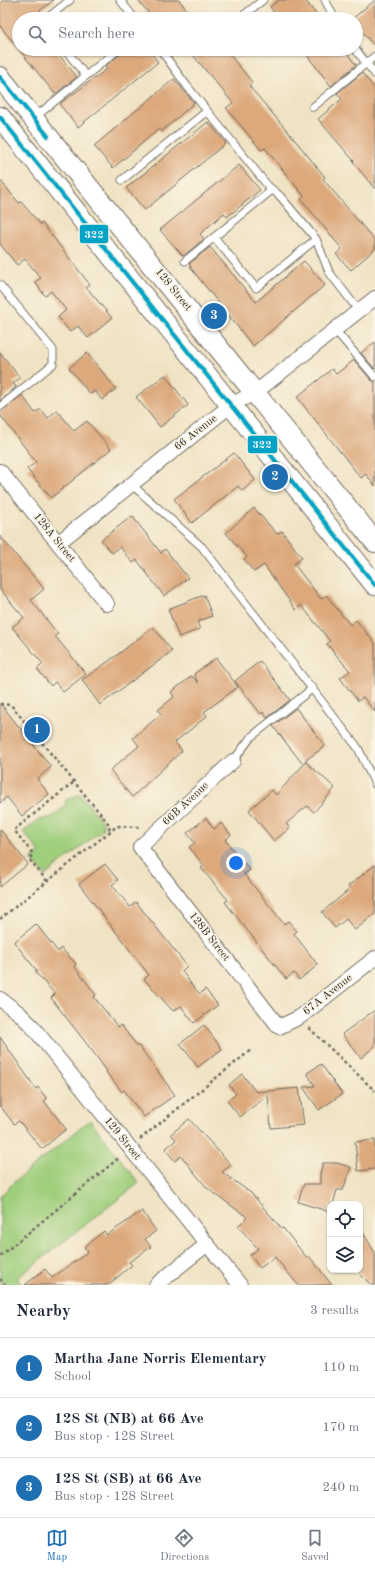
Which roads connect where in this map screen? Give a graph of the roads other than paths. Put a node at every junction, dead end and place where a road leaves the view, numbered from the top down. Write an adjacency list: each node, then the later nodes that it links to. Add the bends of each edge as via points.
1 (70, 0): 5 (lane)
2 (120, 0): 6 (lane)
3 (263, 0): 7 (lane)
4 (325, 0): 8 (lane)
5 (55, 12)
6 (129, 12)
7 (248, 12)
8 (331, 12)
9 (70, 56): 16 (lane)
10 (110, 56): 16 (lane)
11 (165, 56): 19 (lane)
12 (360, 56): 14 (lane)
13 (375, 56): 14 (lane)
14 (366, 63): 15 (lane); 18 (lane)
15 (375, 74)
16 (86, 76): 21 (lane)
17 (0, 77): 21 (main road, 128 Street)
18 (313, 106)
19 (207, 111): 22 (lane); 23 (lane)
20 (0, 117): 33 (main road)
21 (33, 118): 32 (main road, 128 Street)
22 (122, 180)
23 (272, 190): 24 (lane); 25 (lane, via 280,196)
24 (214, 238): 25 (lane, via 256,288); 26 (lane)
25 (316, 240): 29 (lane, via 329,272)
26 (185, 261)
27 (0, 284): 34 (lane, via 52,350 53,364)
28 (375, 298): 29 (street, 66 Avenue)
29 (359, 311): 30 (street, 66 Avenue)
30 (335, 330): 31 (lane); 32 (street, 66 Avenue)
31 (375, 377)
32 (256, 392): 33 (street, 66 Avenue); 37 (main road, 128 Street)
33 (231, 405): 36 (street, 66 Avenue); 39 (main road)
34 (0, 407)
35 (0, 471): 38 (street, 128A Street)
36 (131, 484): 38 (street, 66 Avenue); 41 (lane, via 202,547)
37 (375, 542)
38 (58, 543): 40 (street, 128A Street)
39 (375, 585)
40 (107, 604)
41 (313, 688): 42 (lane, via 251,737); 43 (lane, via 358,748)
42 (233, 761): 44 (street, 66B Avenue)
43 (375, 784)
44 (140, 847): 47 (street, 128B Street)
45 (375, 958): 47 (street, 67A Avenue, via 300,1017)
46 (0, 999): 48 (street, 129 Street, via 32,1026)
47 (279, 1027)
48 (206, 1244): 49 (street); 50 (street, 129 Street)
49 (156, 1285)
50 (240, 1285)

